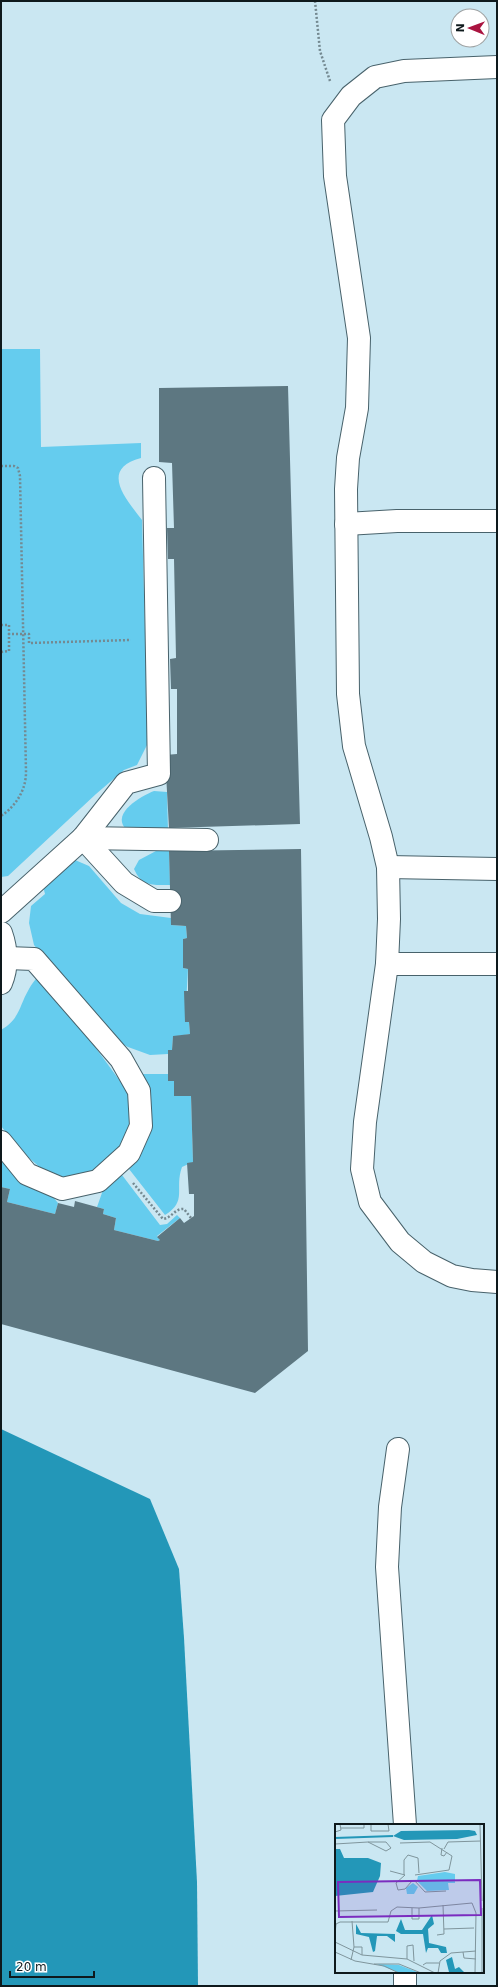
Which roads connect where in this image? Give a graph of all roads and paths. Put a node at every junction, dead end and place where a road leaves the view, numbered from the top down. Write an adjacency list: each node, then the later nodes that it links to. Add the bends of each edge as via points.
1 (315, 1): 3 (path, via 320,51)
2 (497, 67): 3 (street, via 404,71 375,78 351,96)
3 (340, 110): 7 (street, via 333,120 335,176 359,338 357,408 348,458)
4 (1, 466): 10 (path, via 18,468 20,476)
5 (154, 478): 14 (street, via 160,774 126,783)
6 (497, 521): 7 (street)
7 (346, 524): 16 (street, via 348,694 353,738)
8 (1, 625): 9 (path, via 9,625)
9 (8, 634): 10 (path); 12 (path, via 9,651)
10 (22, 634): 11 (path, via 29,634 29,643); 13 (path, via 26,778 19,798 10,810)
11 (138, 640)
12 (1, 652)
13 (1, 816)
14 (83, 838): 15 (street); 18 (street, via 124,883 154,901); 19 (street)
15 (208, 840)
16 (388, 867): 17 (street); 22 (street, via 389,919)
17 (497, 868)
18 (170, 901)
19 (1, 912)
20 (1, 933): 21 (street)
21 (7, 958): 24 (street); 26 (street, via 34,959 121,1059 139,1091 141,1126 129,1153)
22 (386, 964): 23 (street); 28 (street, via 364,1130 362,1168 370,1202 400,1242 424,1262 452,1276)
23 (497, 964)
24 (1, 983)
25 (1, 1142): 26 (street, via 27,1174 62,1189 98,1181)
26 (117, 1164): 27 (path, via 163,1219 168,1219 181,1208 184,1208)
27 (191, 1218)
28 (497, 1282)
29 (398, 1449): 30 (street, via 390,1508 387,1567)
30 (405, 1824)
31 (405, 1973): 32 (street)
32 (405, 1986)

